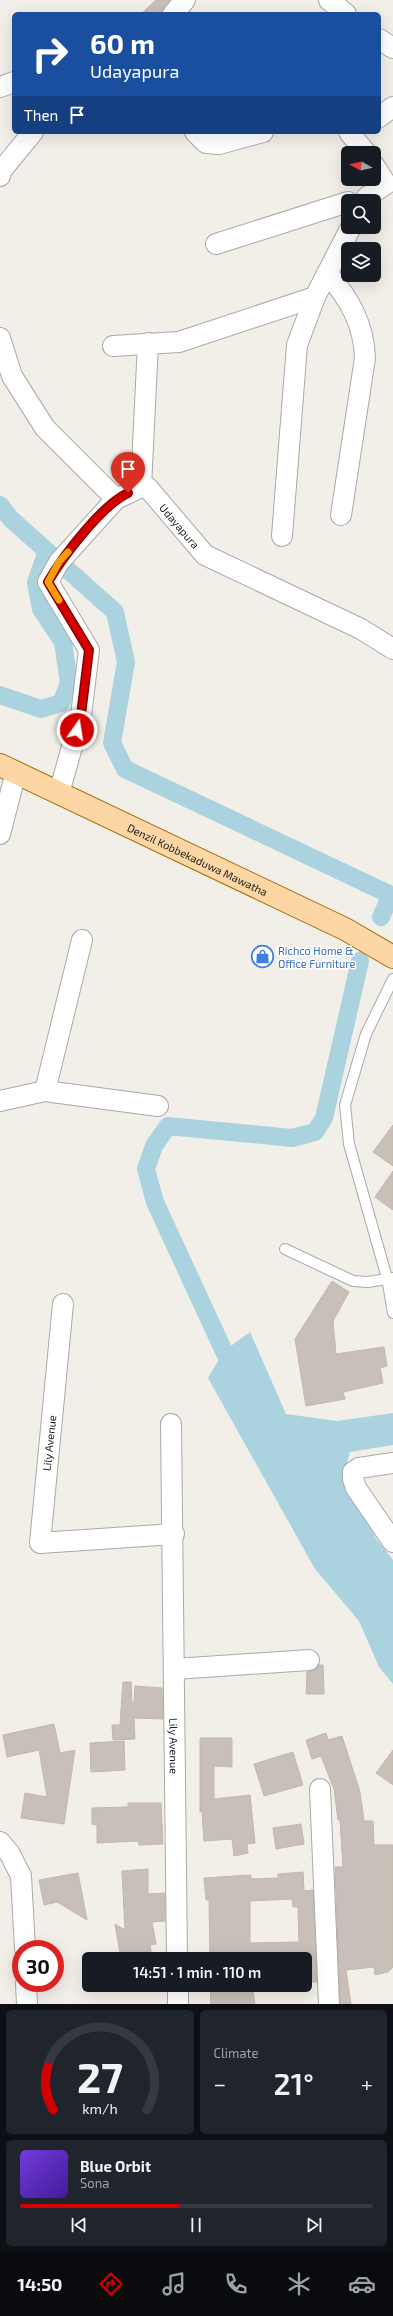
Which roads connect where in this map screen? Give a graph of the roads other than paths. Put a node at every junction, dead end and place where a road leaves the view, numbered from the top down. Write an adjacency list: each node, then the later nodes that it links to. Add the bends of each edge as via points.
1 (185, 0): 3 (street)
2 (329, 0): 4 (street)
3 (175, 12)
4 (344, 12)
5 (381, 40): 6 (street)
6 (393, 48)
7 (12, 83): 8 (street)
8 (0, 87)
9 (393, 107): 10 (street)
10 (381, 115)
11 (31, 134): 17 (street)
12 (196, 134): 13 (street, via 206,143 219,144)
13 (256, 134)
14 (354, 134): 15 (street)
15 (361, 146)
16 (381, 175): 18 (street)
17 (0, 176)
18 (389, 187): 19 (street)
19 (372, 194)
20 (341, 205): 22 (street)
21 (347, 234): 23 (street)
22 (216, 244)
23 (327, 273): 24 (street); 30 (street, via 346,295 361,328 365,358)
24 (315, 297): 26 (street, via 179,342); 31 (street, via 297,345)
25 (0, 338): 29 (street, via 12,376 45,428)
26 (148, 343): 27 (street); 28 (street)
27 (113, 346)
28 (141, 487): 29 (street); 32 (street, Udayapura, via 148,488 205,555 361,629)
29 (116, 499): 34 (street, via 59,562 48,582 89,650 81,715)
30 (341, 515)
31 (282, 536)
32 (393, 649)
33 (8, 768): 34 (main road, Denzil Kobbekaduwa Mawatha); 35 (street)
34 (58, 792): 37 (main road, Denzil Kobbekaduwa Mawatha, via 345,929)
35 (0, 834)
36 (82, 940): 39 (street)
37 (393, 957)
38 (393, 978): 43 (lane, via 366,1034 345,1105 349,1144)
39 (45, 1091): 40 (street); 41 (street)
40 (0, 1101)
41 (158, 1106)
42 (285, 1249): 43 (lane, via 353,1281 368,1282)
43 (390, 1278): 45 (lane)
44 (63, 1304): 48 (street, Lily Avenue, via 40,1543)
45 (393, 1313)
46 (172, 1424): 48 (street, Lily Avenue)
47 (393, 1463): 49 (street, via 359,1468 353,1472 353,1479 356,1488)
48 (174, 1534): 51 (street, Lily Avenue)
49 (393, 1542)
50 (309, 1660): 51 (street)
51 (175, 1669): 55 (street, Lily Avenue)
52 (320, 1789): 60 (street)
53 (0, 1842): 54 (street, via 22,1876)
54 (25, 1940)
55 (177, 1952)
56 (26, 1992): 58 (street)
57 (178, 1992): 59 (street)
58 (27, 2004)
59 (178, 2004)
60 (329, 2004)

